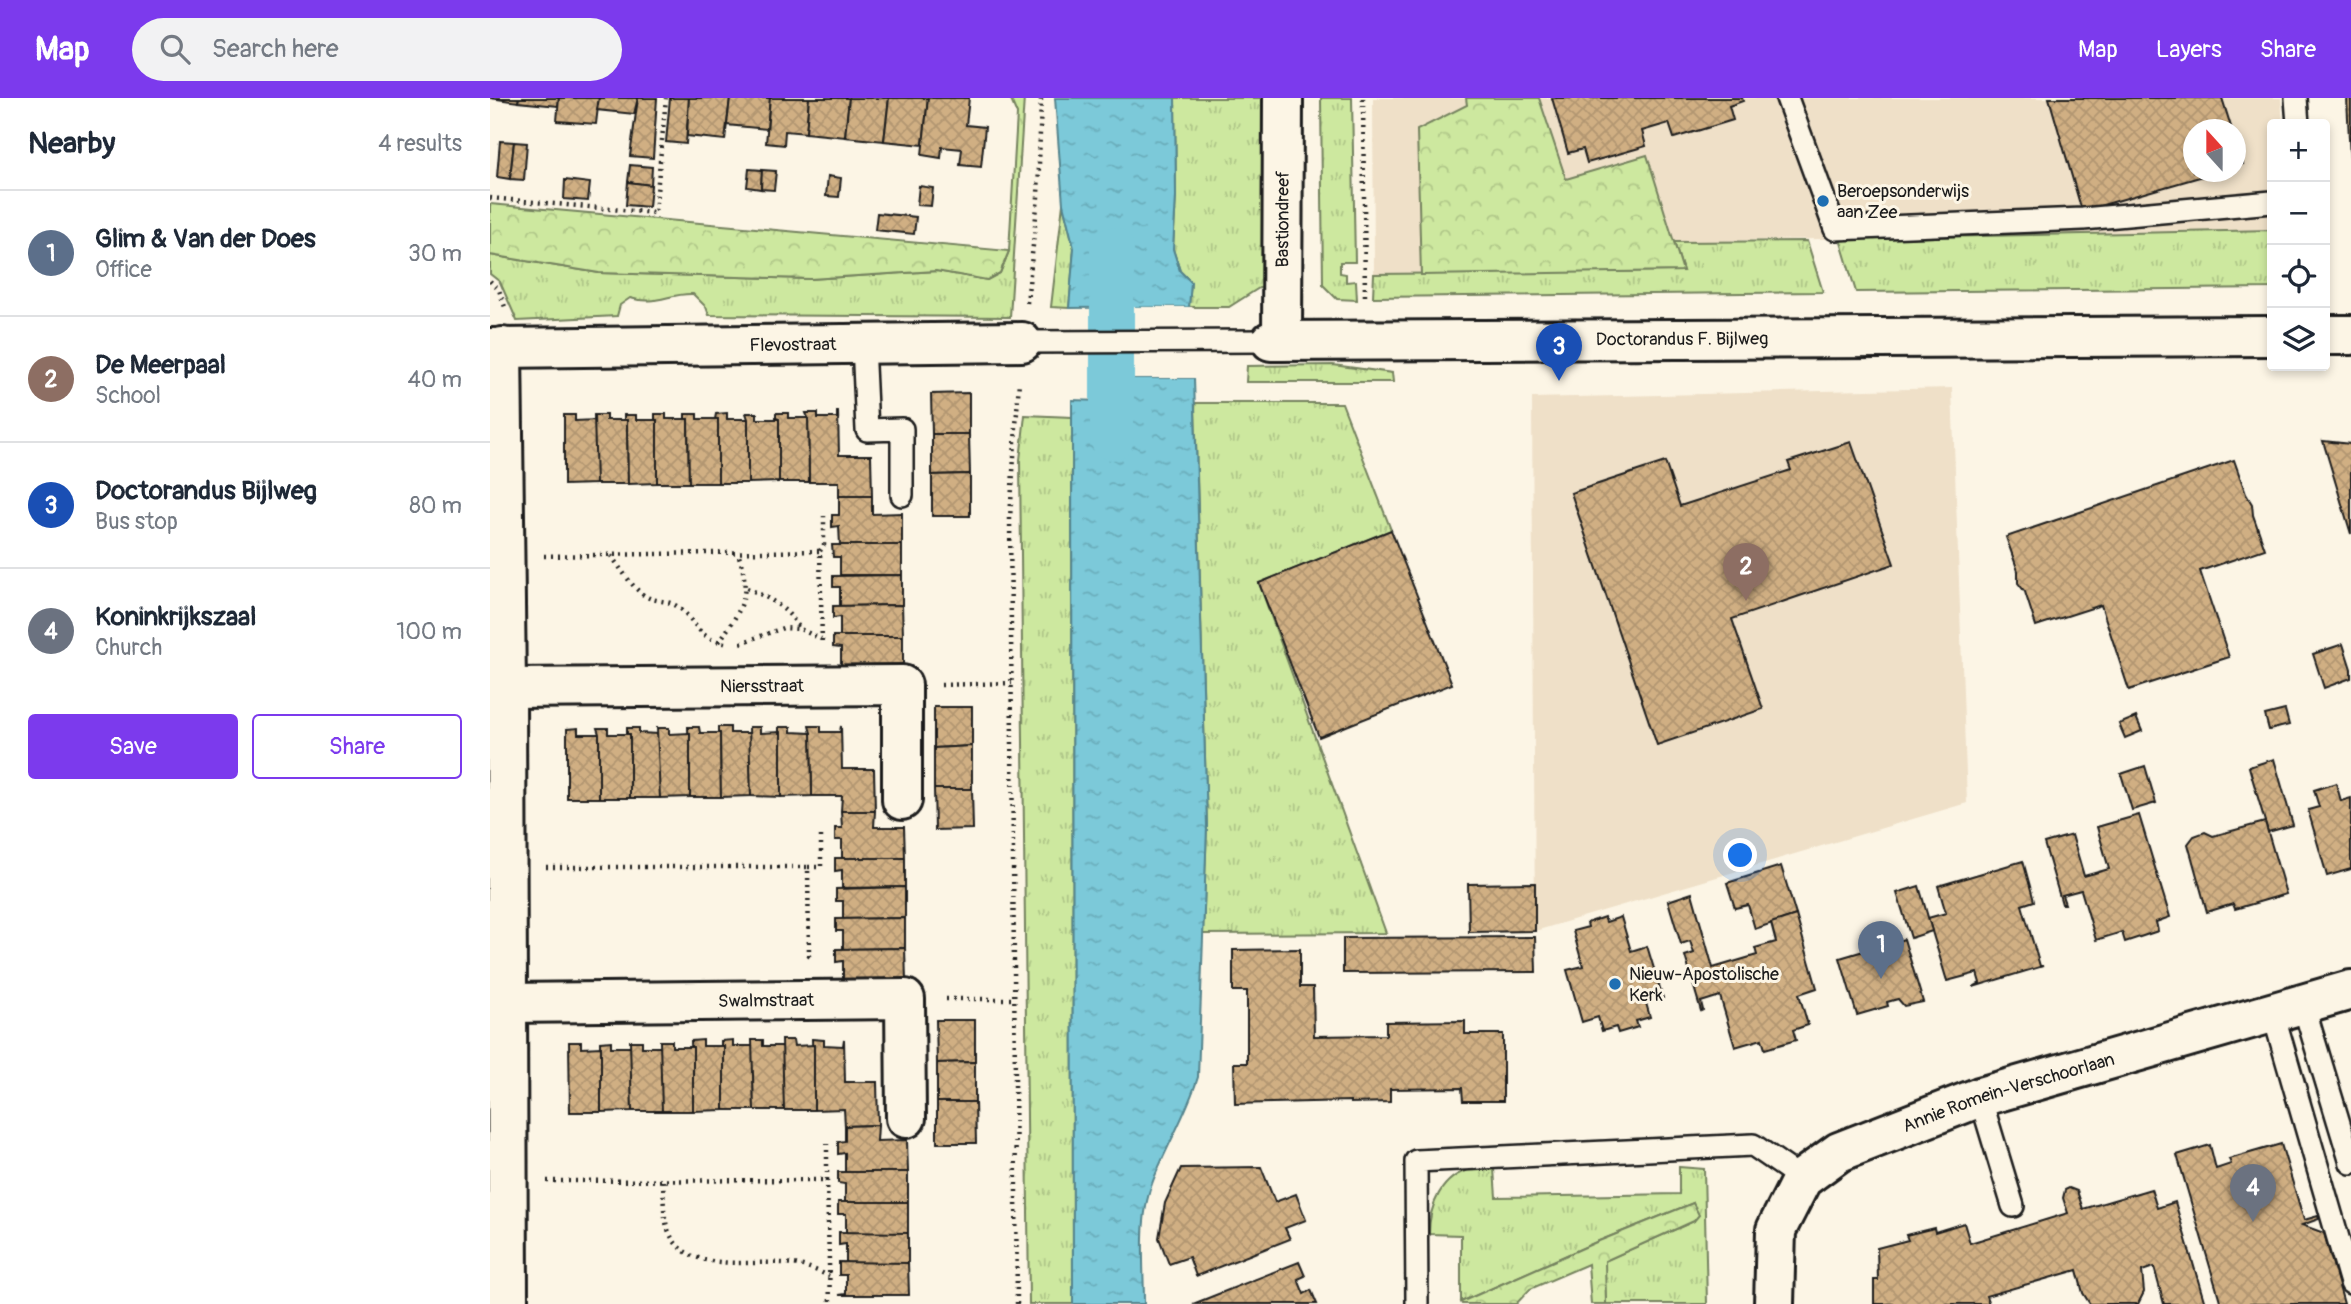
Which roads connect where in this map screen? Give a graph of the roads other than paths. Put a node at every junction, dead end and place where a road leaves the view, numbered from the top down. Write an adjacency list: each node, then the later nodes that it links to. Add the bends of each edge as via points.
1 (1283, 98): 9 (street, Bastiondreef)
2 (1787, 98): 5 (lane, via 1835,229 2083,219)
3 (2296, 98): 4 (lane)
4 (2298, 119)
5 (2267, 202)
6 (2330, 335): 7 (street)
7 (2351, 335)
8 (2267, 336): 9 (street, Doctorandus F. Bijlweg)
9 (1276, 341): 11 (lane, Doctorandus F. Bijlweg)
10 (1022, 342): 11 (lane, Flevostraat); 12 (street, Flevostraat)
11 (1094, 342)
12 (863, 344): 13 (street, Flevostraat); 14 (lane, via 867,429 902,429)
13 (496, 347): 15 (street)
14 (902, 495)
15 (506, 688): 16 (street, Niersstraat, via 902,685); 18 (street)
16 (902, 800)
17 (2351, 990): 19 (street, Annie Romein-Verschoorlaan)
18 (507, 1003): 21 (street, Swalmstraat, via 905,999); 26 (street)
19 (2288, 1009): 20 (street, Annie Romein-Verschoorlaan); 22 (lane); 25 (lane)
20 (1980, 1097): 23 (street, Annie Romein-Verschoorlaan, via 1839,1152); 24 (lane)
21 (906, 1118)
22 (2351, 1163)
23 (1801, 1179): 27 (lane, via 1753,1144 1416,1161); 28 (street, Annie Romein-Verschoorlaan, via 1776,1230)
24 (2013, 1206)
25 (2351, 1283)
26 (508, 1304)
27 (1417, 1304)
28 (1774, 1304)

